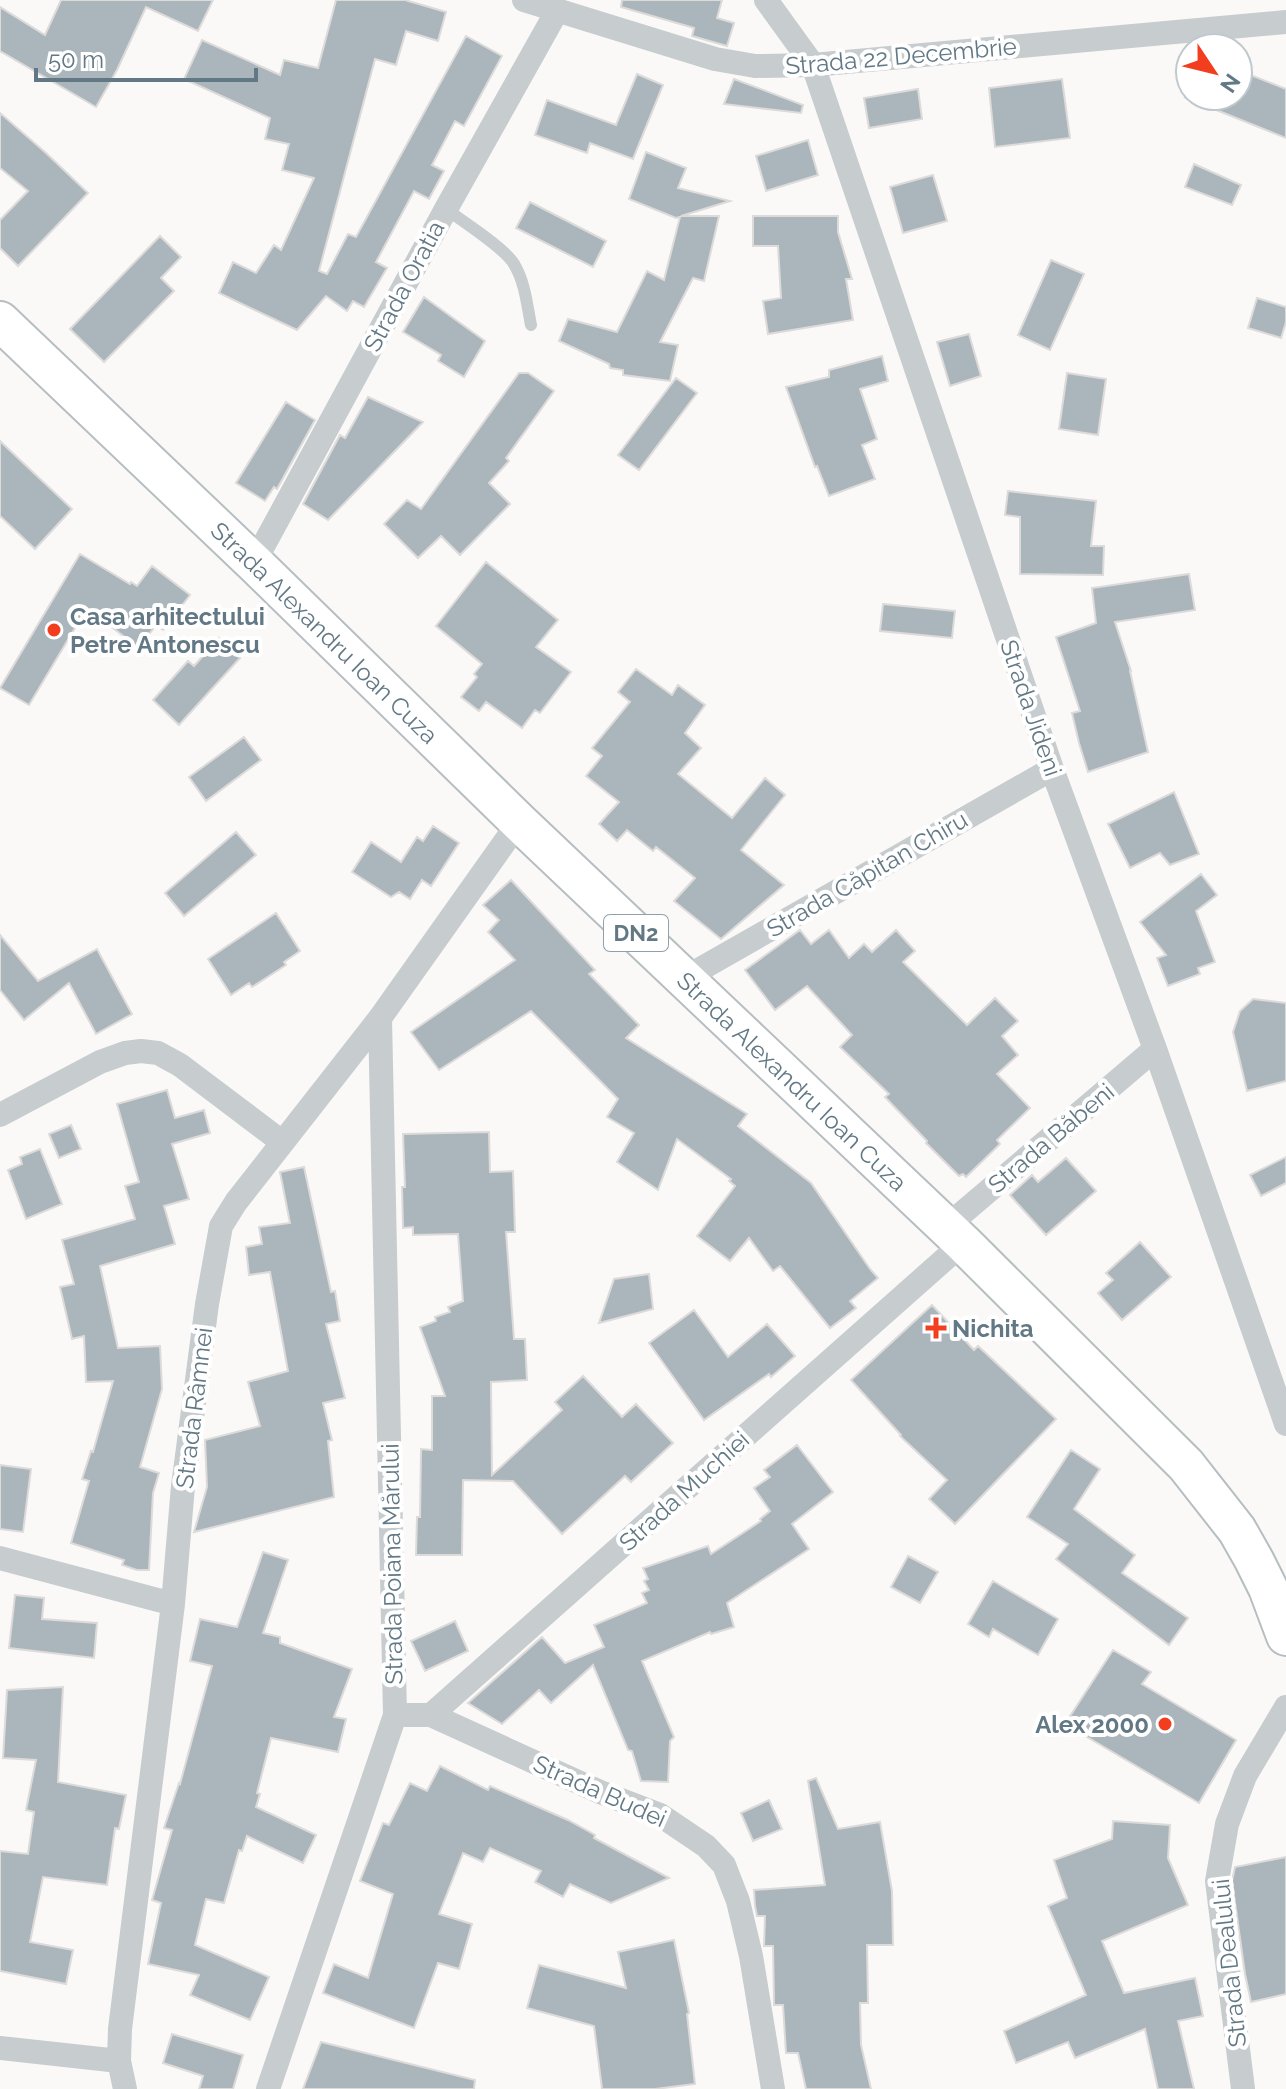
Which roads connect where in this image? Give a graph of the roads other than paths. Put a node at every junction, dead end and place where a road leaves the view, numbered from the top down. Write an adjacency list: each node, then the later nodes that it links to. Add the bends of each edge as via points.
1 (524, 0): 3 (street, Strada 22 Decembrie)
2 (766, 0): 5 (street, Strada Jideni)
3 (557, 11): 5 (street, Strada 22 Decembrie, via 715,59 755,66); 6 (street, Strada Oratia)
4 (1286, 22): 5 (street, Strada 22 Decembrie)
5 (813, 65): 10 (street, Strada Jideni)
6 (446, 209): 8 (lane, via 514,263); 9 (street, Strada Oratia)
7 (0, 321): 9 (main road, Strada Alexandru Ioan Cuza / DN2)
8 (531, 325)
9 (254, 563): 11 (main road, Strada Alexandru Ioan Cuza / DN2)
10 (1052, 769): 12 (street, Strada Căpitan Chiru); 14 (street, Strada Jideni)
11 (519, 822): 12 (main road, Strada Alexandru Ioan Cuza / DN2); 13 (street, Strada Râmnei)
12 (683, 979): 17 (main road, Strada Alexandru Ioan Cuza / DN2)
13 (380, 1018): 16 (street, Strada Râmnei); 23 (street, Strada Poiana Mărului)
14 (1155, 1049): 17 (street, Strada Băbeni); 18 (street, Strada Jideni)
15 (0, 1115): 16 (street, via 100,1062 141,1051 180,1065)
16 (282, 1142): 20 (street, Strada Râmnei, via 221,1226 183,1486)
17 (955, 1235): 21 (main road, Strada Alexandru Ioan Cuza / DN2, via 1186,1465 1237,1530); 24 (street, Strada Muchiei)
18 (1286, 1424)
19 (0, 1558): 20 (street)
20 (173, 1604): 26 (street, Strada Râmnei)
21 (1286, 1636)
22 (1286, 1707): 30 (street, Strada Dealului, via 1245,1776 1227,1824 1217,1881)
23 (395, 1715): 24 (street); 28 (street, Strada Poiana Mărului)
24 (431, 1715): 29 (street, Strada Budei, via 660,1815 715,1855 738,1901)
25 (0, 2048): 26 (street)
26 (119, 2061): 27 (street, Strada Râmnei)
27 (125, 2089)
28 (268, 2089)
29 (773, 2089)
30 (1243, 2089)

